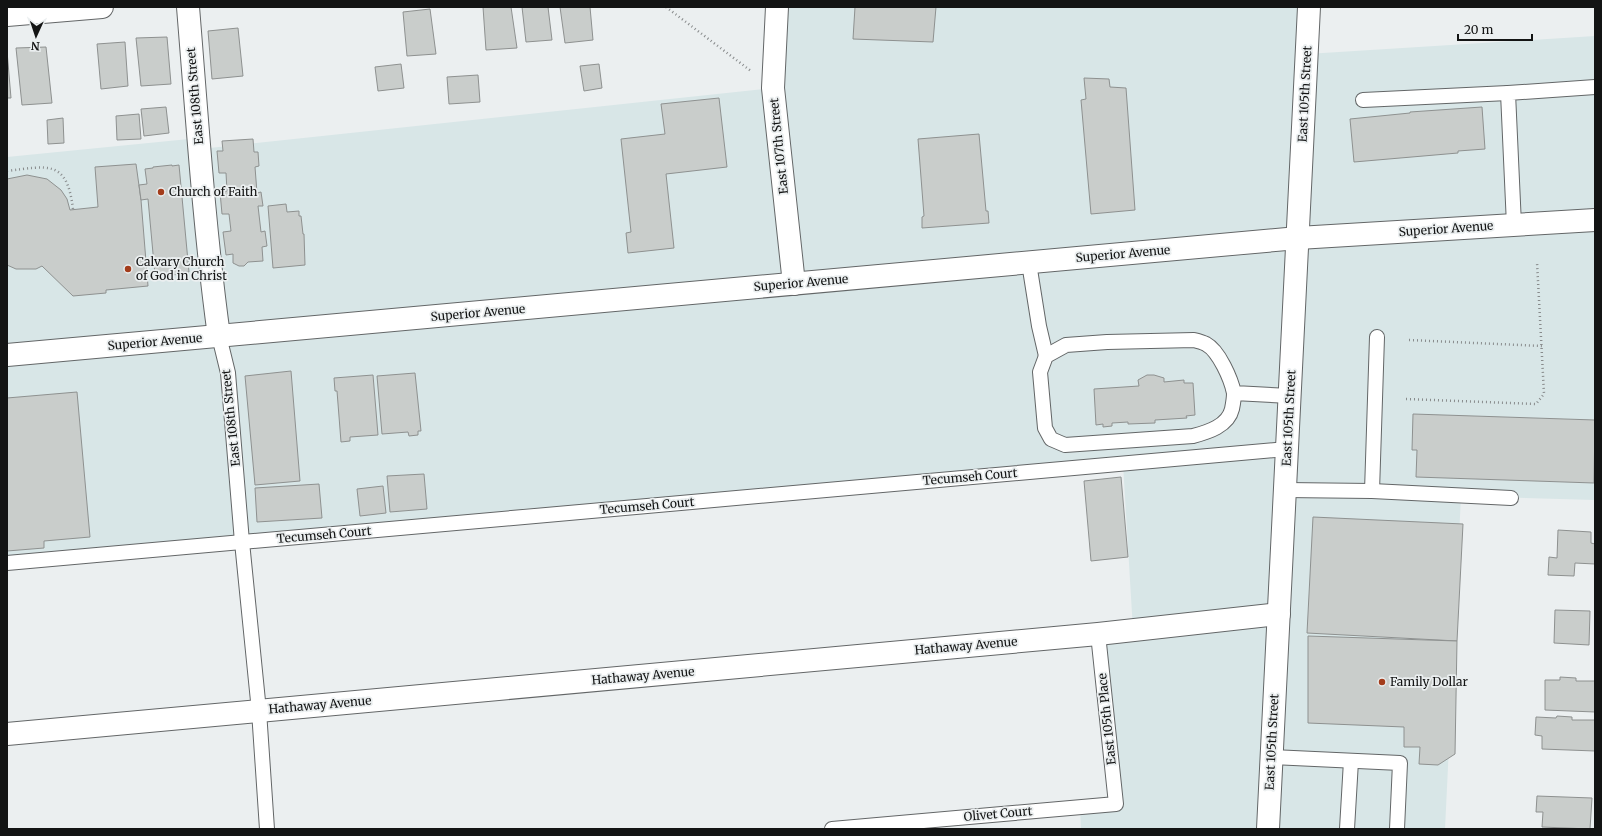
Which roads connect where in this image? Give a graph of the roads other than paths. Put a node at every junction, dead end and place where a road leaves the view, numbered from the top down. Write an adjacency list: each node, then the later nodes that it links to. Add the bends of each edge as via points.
1 (102, 7): 5 (main road)
2 (188, 7): 14 (main road, East 108th Street, via 198,138)
3 (778, 7): 13 (main road, East 107th Street, via 773,88)
4 (1309, 7): 11 (main road, East 105th Street)
5 (7, 15)
6 (1595, 87): 7 (lane)
7 (1508, 93): 8 (lane); 10 (lane)
8 (1363, 100)
9 (1595, 220): 10 (main road, Superior Avenue)
10 (1514, 225): 11 (main road, Superior Avenue)
11 (1298, 238): 12 (main road, Superior Avenue); 19 (main road, East 105th Street)
12 (1028, 263): 13 (main road, Superior Avenue); 17 (lane)
13 (794, 284): 14 (main road, Superior Avenue)
14 (219, 336): 16 (main road, Superior Avenue); 24 (lane, East 108th Street, via 228,373)
15 (1377, 337): 22 (lane)
16 (7, 355)
17 (1046, 356): 18 (lane, via 1066,345 1194,340 1207,344 1216,354 1232,383); 18 (lane, via 1040,372 1045,428 1051,439 1065,445 1193,436 1212,430 1226,420 1232,410)
18 (1234, 393): 19 (lane)
19 (1290, 396): 20 (main road, East 105th Street)
20 (1287, 449): 21 (main road, East 105th Street); 24 (lane, Tecumseh Court)
21 (1285, 490): 22 (lane); 26 (main road, East 105th Street)
22 (1372, 491): 23 (lane)
23 (1511, 498)
24 (242, 542): 25 (lane, Tecumseh Court); 28 (lane, East 108th Street)
25 (7, 563)
26 (1279, 614): 27 (main road, Hathaway Avenue); 30 (main road, East 105th Street)
27 (1098, 634): 28 (main road, Hathaway Avenue); 32 (lane, East 105th Place)
28 (259, 711): 29 (main road, Hathaway Avenue); 33 (lane, East 108th Street)
29 (7, 734)
30 (1272, 757): 31 (lane); 35 (main road, East 105th Street)
31 (1351, 761): 36 (lane); 37 (lane, via 1400,763)
32 (1116, 804): 34 (lane, Olivet Court)
33 (267, 829)
34 (832, 829)
35 (1268, 829)
36 (1347, 829)
37 (1397, 829)

